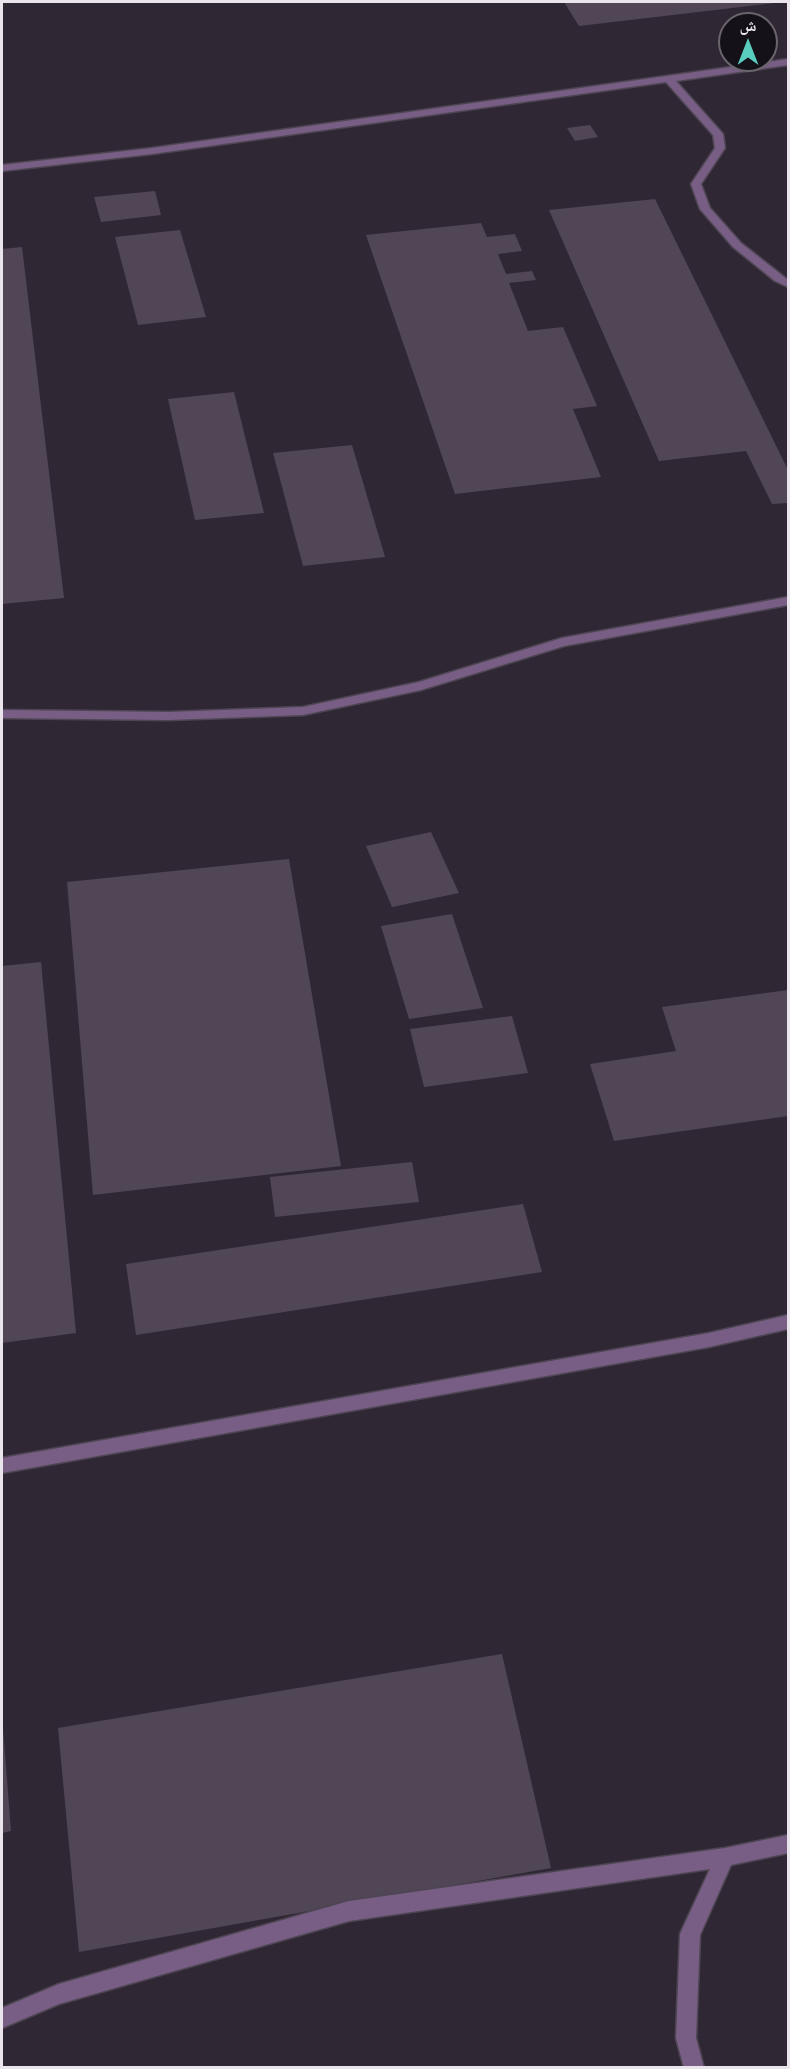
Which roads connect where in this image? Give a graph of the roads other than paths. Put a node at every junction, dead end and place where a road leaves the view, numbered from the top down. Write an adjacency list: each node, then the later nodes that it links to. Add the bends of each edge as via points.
1 (789, 62): 2 (lane)
2 (668, 78): 3 (lane, via 152,151); 4 (lane, via 718,134 720,148 696,184 705,209 737,245)
3 (2, 168)
4 (789, 284)
5 (789, 601): 6 (lane, via 562,642 421,686 303,711 170,716)
6 (2, 714)
7 (789, 1322): 8 (lane, via 709,1340)
8 (2, 1467)
9 (789, 1844): 10 (lane)
10 (725, 1857): 11 (lane, via 349,1911 59,1994); 12 (lane, via 690,1934 686,2038)
11 (2, 2018)
12 (694, 2067)

